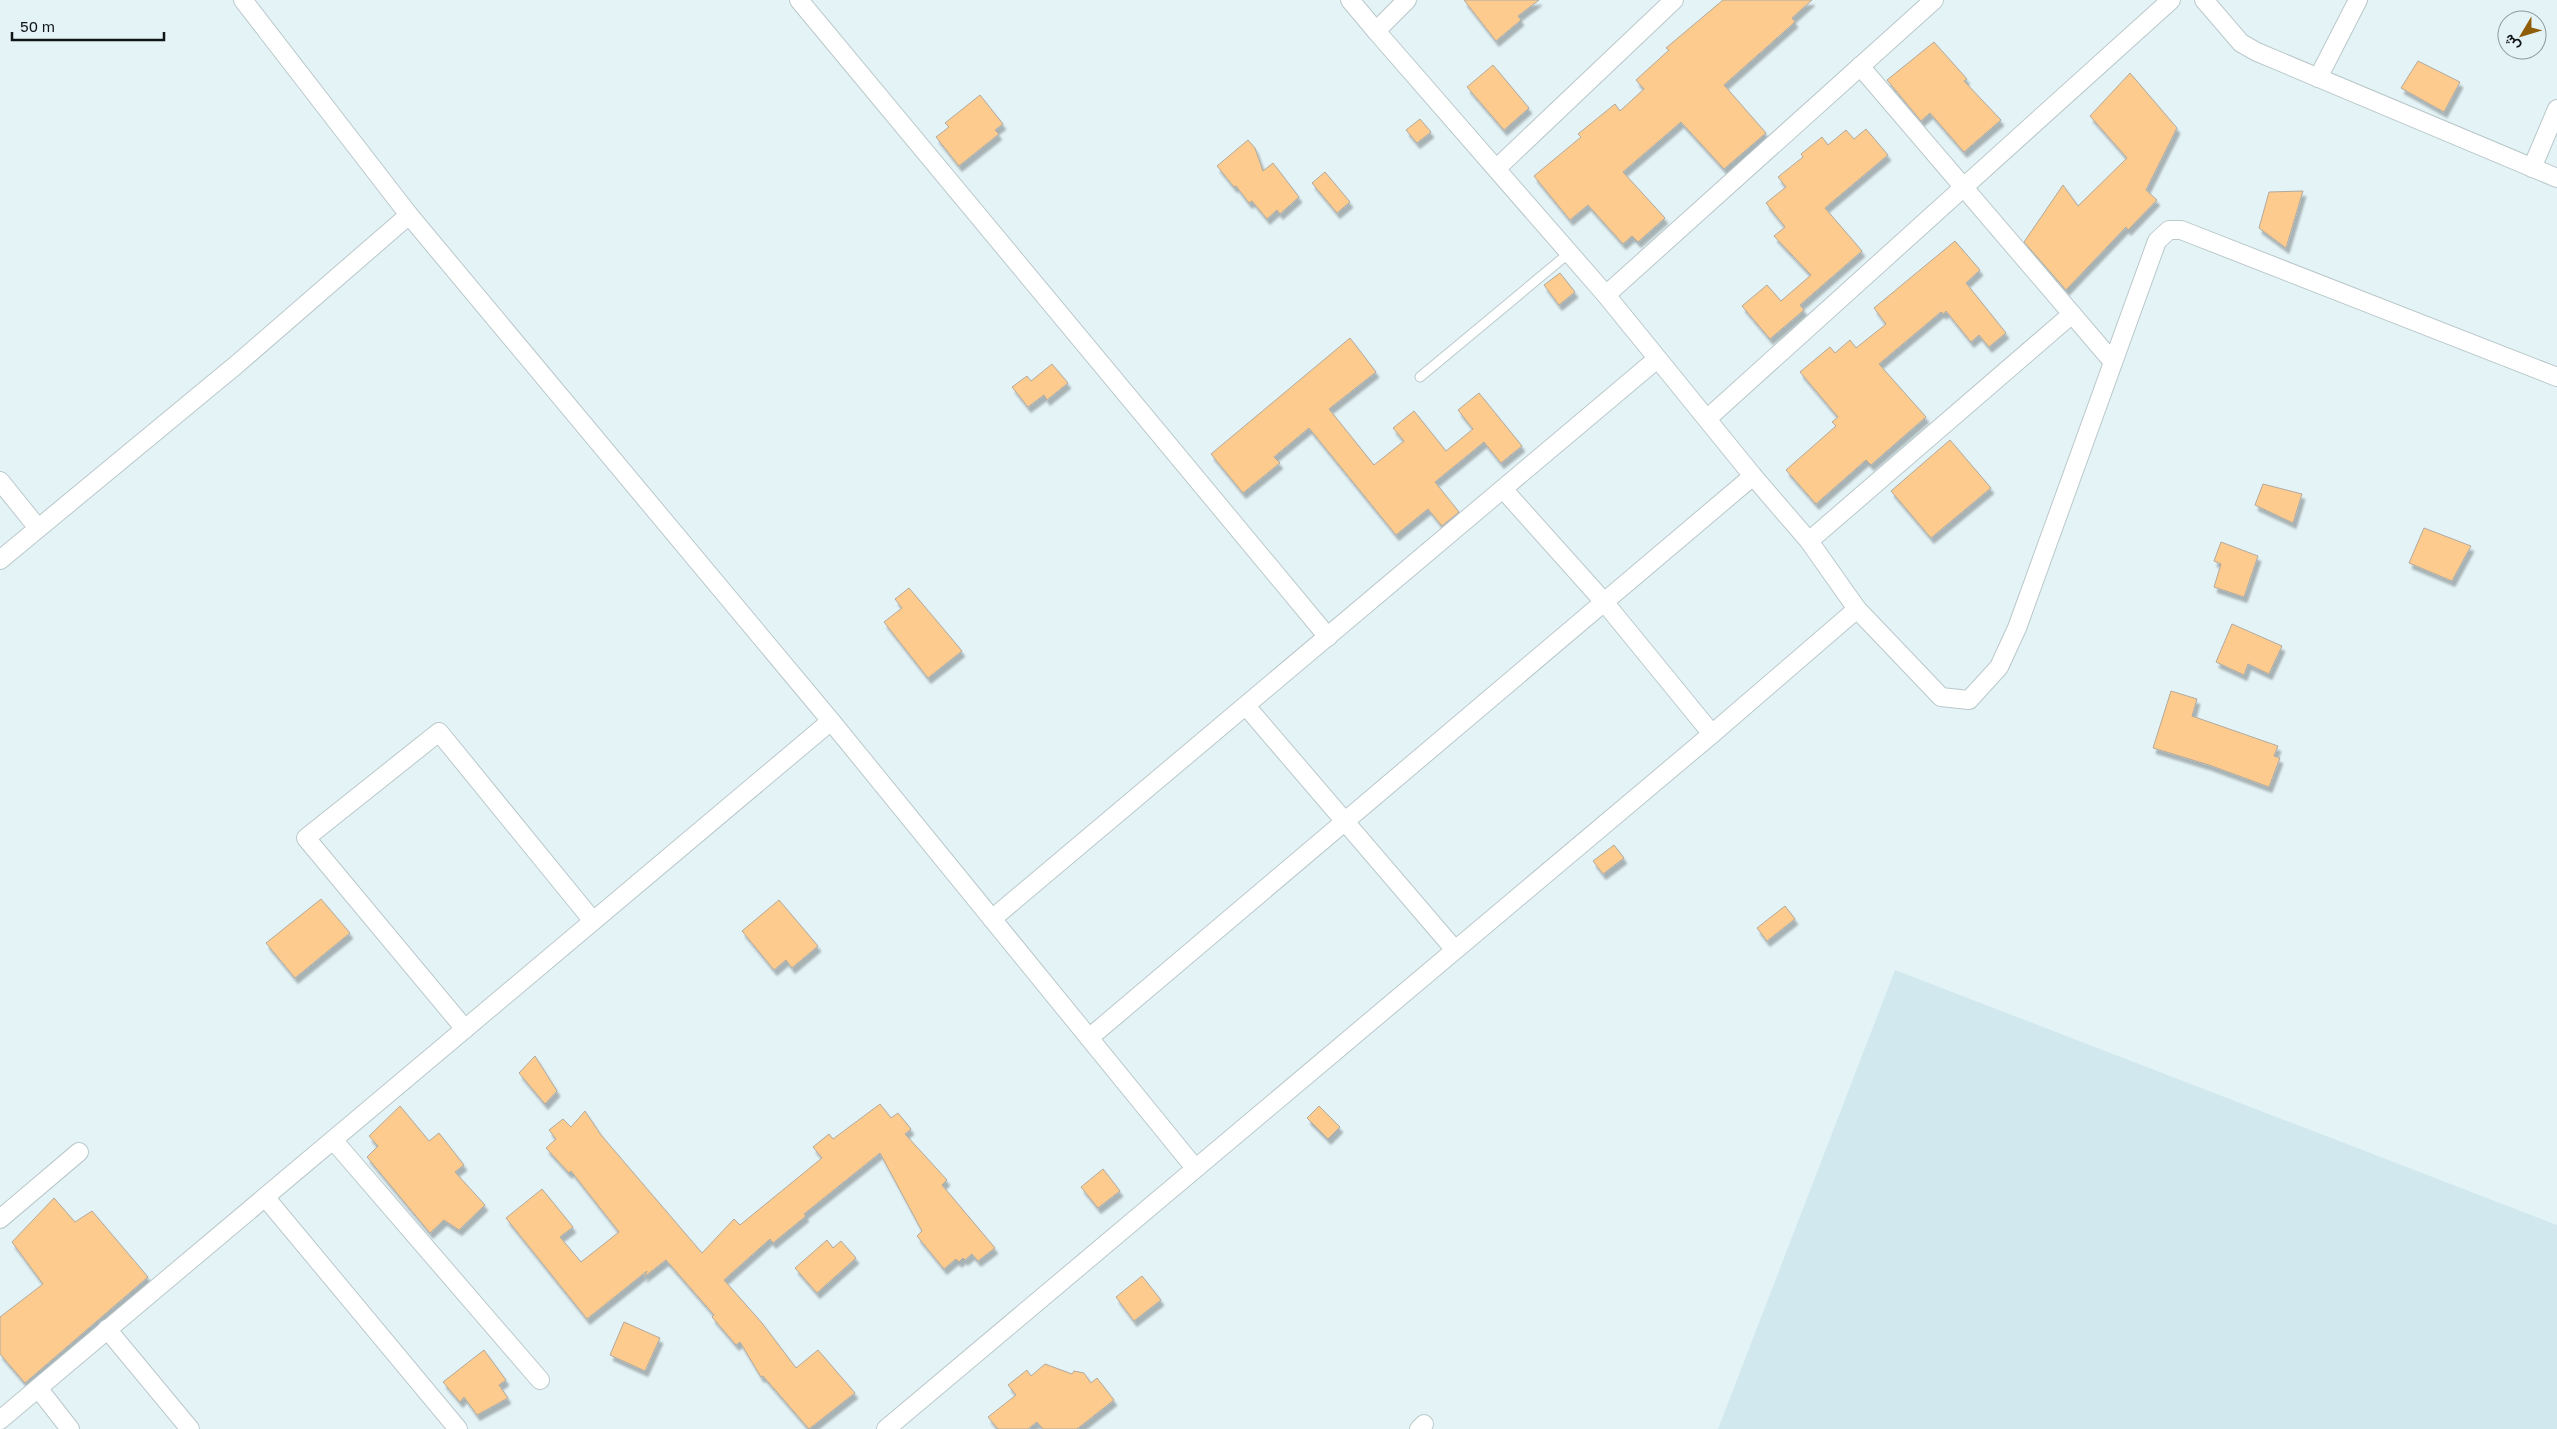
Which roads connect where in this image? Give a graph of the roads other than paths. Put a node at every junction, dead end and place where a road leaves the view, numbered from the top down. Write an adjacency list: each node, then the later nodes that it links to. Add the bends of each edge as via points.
1 (243, 0): 18 (street)
2 (799, 0): 35 (street)
3 (1350, 0): 10 (street)
4 (1407, 0): 10 (street)
5 (1674, 0): 14 (street)
6 (1934, 0): 11 (street)
7 (2171, 0): 17 (street)
8 (2204, 0): 12 (street, via 2241,43)
9 (2358, 0): 12 (street)
10 (1376, 31): 14 (street)
11 (1860, 66): 17 (street); 20 (street)
12 (2318, 78): 15 (street)
13 (2557, 110): 15 (street)
14 (1497, 168): 19 (street)
15 (2532, 168): 16 (street)
16 (2557, 178)
17 (1964, 186): 21 (street); 26 (street)
18 (409, 215): 30 (street, via 236,365); 37 (street)
19 (1569, 254): 20 (street); 24 (lane)
20 (1606, 295): 22 (street)
21 (2072, 314): 23 (street); 31 (street)
22 (1657, 359): 26 (street); 29 (street)
23 (2113, 362): 25 (street, via 2157,241 2169,230 2181,230); 34 (street, via 2017,628 1999,667 1969,700 1941,697)
24 (1420, 377)
25 (2557, 378)
26 (1708, 418): 27 (street)
27 (1753, 476): 31 (street); 33 (street)
28 (0, 481): 30 (street)
29 (1503, 489): 33 (street); 35 (street)
30 (38, 528): 32 (street)
31 (1809, 541): 34 (street)
32 (0, 560)
33 (1605, 603): 38 (street); 39 (street)
34 (1857, 609): 38 (street)
35 (1328, 637): 36 (street)
36 (1246, 706): 39 (street); 40 (street)
37 (831, 721): 40 (street); 41 (street)
38 (1712, 734): 42 (street)
39 (1346, 822): 42 (street); 44 (street)
40 (992, 919): 44 (street)
41 (593, 921): 43 (street); 43 (street, via 439,732 306,838)
42 (1455, 950): 47 (street)
43 (465, 1029): 45 (street)
44 (1089, 1038): 47 (street)
45 (334, 1141): 48 (street); 51 (street)
46 (79, 1152): 49 (street)
47 (1195, 1168): 57 (street)
48 (265, 1197): 50 (street); 56 (street)
49 (0, 1219)
50 (107, 1329): 52 (street); 55 (street)
51 (540, 1380)
52 (38, 1388): 53 (street); 54 (street)
53 (0, 1420)
54 (70, 1429)
55 (190, 1429)
56 (458, 1429)
57 (886, 1429)

